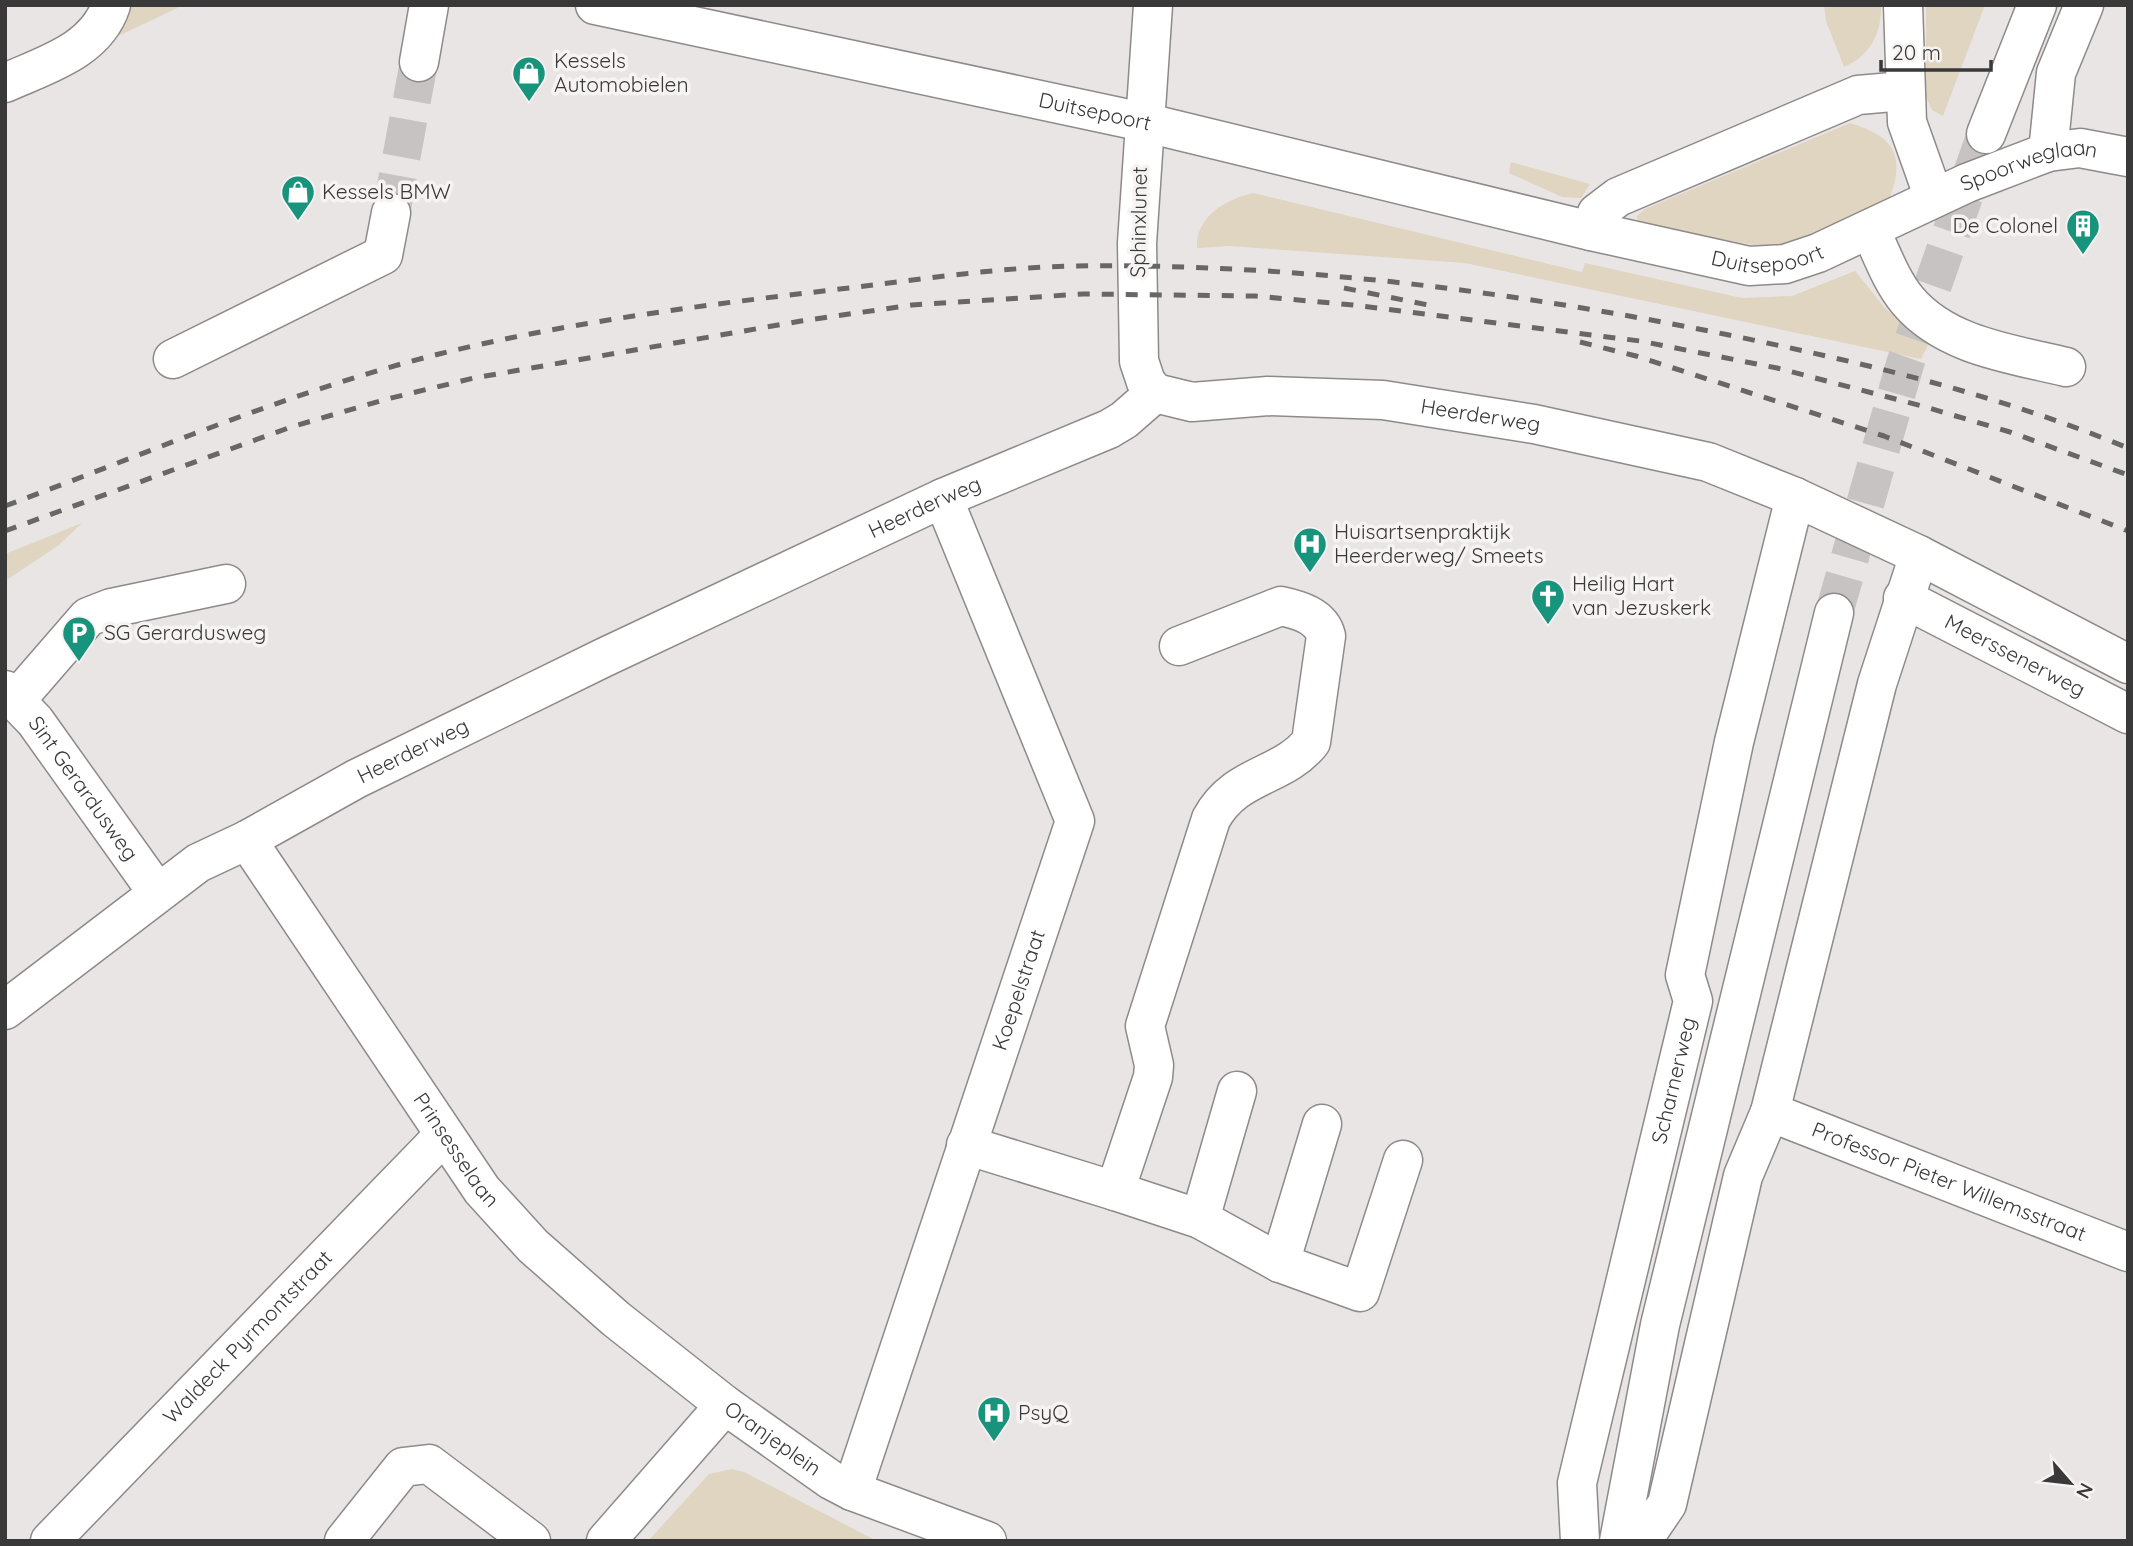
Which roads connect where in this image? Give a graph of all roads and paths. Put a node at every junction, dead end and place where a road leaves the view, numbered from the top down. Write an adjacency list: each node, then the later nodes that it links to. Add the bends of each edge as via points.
1 (111, 5): 9 (street, via 103,25 89,40 64,57)
2 (429, 5): 8 (street)
3 (595, 5): 11 (street, Duitsepoort)
4 (1153, 5): 11 (street, Sphinxlunet)
5 (1903, 5): 10 (street)
6 (2037, 5): 12 (street)
7 (2084, 5): 13 (street, via 2056,73)
8 (419, 62)
9 (5, 83)
10 (1904, 91): 15 (street, via 1907,122); 18 (street, via 1858,95 1618,197 1597,213)
11 (1143, 122): 18 (street, Duitsepoort); 21 (street, Sphinxlunet, via 1137,243 1139,361 1146,382)
12 (1986, 134)
13 (2048, 152): 14 (street, Spoorweglaan, via 2080,148); 15 (street, Spoorweglaan)
14 (2128, 157)
15 (1934, 198): 17 (street, Duitsepoort)
16 (391, 213): 19 (street, via 383,255)
17 (1870, 229): 18 (street, Duitsepoort, via 1785,264 1749,266); 20 (street, via 1902,292 1928,319 1995,351)
18 (1591, 231)
19 (173, 359)
20 (2066, 366)
21 (1156, 393): 22 (street, Heerderweg, via 1192,402 1268,396 1383,400 1534,424 1708,462); 23 (street, Heerderweg, via 1109,429)
22 (1795, 496): 24 (street, Heerderweg); 53 (street, Scharnerweg, via 1734,742 1685,975 1693,1002 1577,1483)
23 (943, 498): 32 (street, Heerderweg, via 418,748); 39 (street, Koepelstraat, via 1075,821)
24 (1919, 555): 26 (street); 29 (street, Meerssenerweg)
25 (226, 584): 30 (street, via 88,617)
26 (1903, 598): 31 (street, Meerssenerweg); 36 (street, via 1877,684)
27 (1834, 613): 45 (street, Scharnerweg)
28 (1179, 646): 41 (street, via 1281,606 1320,622 1326,636 1311,743 1292,759 1227,794 1211,819 1145,1027 1153,1077)
29 (2128, 664)
30 (10, 695): 33 (street, Sint Gerardusweg, via 35,720)
31 (2128, 713)
32 (247, 840): 33 (street, Heerderweg, via 198,863); 38 (street, Prinsesselaan)
33 (157, 892): 34 (street, Heerderweg)
34 (5, 1010)
35 (1237, 1091): 42 (street)
36 (1770, 1112): 43 (street, Professor Pieter Willemsstraat); 56 (street, via 1743,1175 1667,1504)
37 (1322, 1124): 44 (street)
38 (444, 1135): 46 (street, Prinsesselaan, via 482,1190 533,1246); 48 (street, Waldeck Pyrmontstraat)
39 (967, 1144): 41 (street); 47 (street, Koepelstraat)
40 (1403, 1160): 44 (street, via 1360,1292)
41 (1115, 1191): 42 (street)
42 (1200, 1219): 44 (street)
43 (2128, 1252)
44 (1280, 1263)
45 (1661, 1325): 54 (street, Scharnerweg); 55 (street, Scharnerweg)
46 (725, 1405): 47 (street, Oranjeplein); 51 (street, Oranjeplein)
47 (852, 1491): 52 (street, Oranjeplein)
48 (50, 1541)
49 (344, 1541): 50 (street, via 404,1467 429,1464)
50 (531, 1541)
51 (606, 1541)
52 (987, 1541)
53 (1580, 1541)
54 (1595, 1541)
55 (1619, 1541)
56 (1642, 1541)

